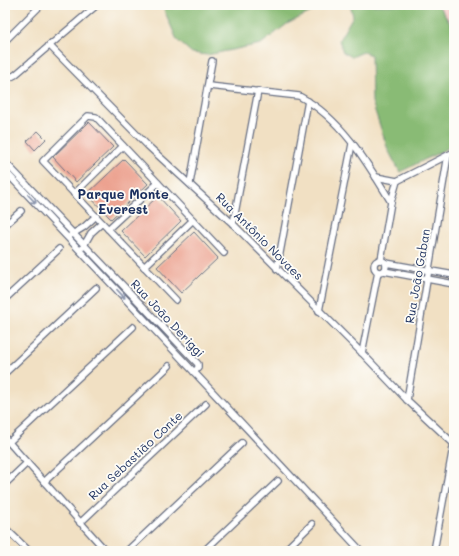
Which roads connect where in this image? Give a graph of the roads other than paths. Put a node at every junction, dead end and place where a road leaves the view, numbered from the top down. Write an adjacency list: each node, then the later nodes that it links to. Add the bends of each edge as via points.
1 (41, 5): 3 (street)
2 (97, 5): 4 (street)
3 (5, 41)
4 (49, 45): 6 (street, via 15,75); 19 (street, Rua Antônio Novaes, via 148,146)
5 (212, 61): 7 (street)
6 (5, 79)
7 (208, 86): 8 (street); 19 (street)
8 (258, 91): 9 (street, via 298,96); 26 (street)
9 (308, 101): 10 (street, via 338,126); 35 (street)
10 (352, 144): 16 (street); 44 (street)
11 (123, 146): 18 (street); 20 (street); 20 (street, via 96,117 88,116 43,161)
12 (454, 152): 13 (street)
13 (448, 155): 17 (street); 36 (street, Rua João Gaban)
14 (5, 162): 29 (street, Rua João Deriggi)
15 (5, 171): 29 (street, Rua João Deriggi, one-way to 29)
16 (376, 177): 17 (street); 21 (street)
17 (397, 181): 21 (street)
18 (158, 183): 24 (street); 28 (street)
19 (190, 183): 26 (street, Rua Antônio Novaes)
20 (74, 194): 23 (street)
21 (390, 202): 33 (street)
22 (21, 211): 27 (street)
23 (96, 216): 25 (street); 29 (street, via 84,228)
24 (193, 220): 32 (street); 34 (street)
25 (102, 223): 28 (street); 30 (street, via 91,233)
26 (234, 224): 35 (street, Rua Antônio Novaes)
27 (5, 225)
28 (108, 229): 34 (street)
29 (70, 235): 30 (street, Rua João Deriggi)
30 (82, 248): 68 (street, Rua João Deriggi)
31 (59, 249): 42 (street)
32 (224, 253)
33 (383, 262): 36 (street); 37 (street, via 387,268); 37 (street, via 376,261 374,265 375,270)
34 (144, 267): 43 (street)
35 (277, 269): 44 (street, Rua Antônio Novaes)
36 (429, 270): 38 (street); 39 (street, Rua João Gaban)
37 (381, 272): 39 (street); 46 (street)
38 (454, 276)
39 (427, 279): 40 (street); 49 (street, Rua João Gaban)
40 (454, 284)
41 (96, 288): 48 (street)
42 (5, 299)
43 (176, 300)
44 (319, 311): 46 (street, Rua Antônio Novaes)
45 (133, 327): 51 (street)
46 (362, 353): 49 (street, Rua Antônio Novaes)
47 (169, 366): 56 (street)
48 (5, 373)
49 (407, 400): 52 (street, Rua Antônio Novaes)
50 (206, 404): 58 (street, Rua Sebastião Conte)
51 (7, 440): 54 (street)
52 (454, 442): 69 (street)
53 (242, 443): 64 (street)
54 (27, 463): 56 (street); 57 (street)
55 (278, 481): 65 (street)
56 (44, 482): 58 (street)
57 (5, 484)
58 (80, 523): 63 (street)
59 (312, 524): 61 (street)
60 (5, 528): 62 (street)
61 (293, 543): 66 (street); 67 (street)
62 (29, 551)
63 (106, 551)
64 (127, 551)
65 (204, 551)
66 (284, 551)
67 (291, 551)
68 (362, 551)
69 (434, 551)

